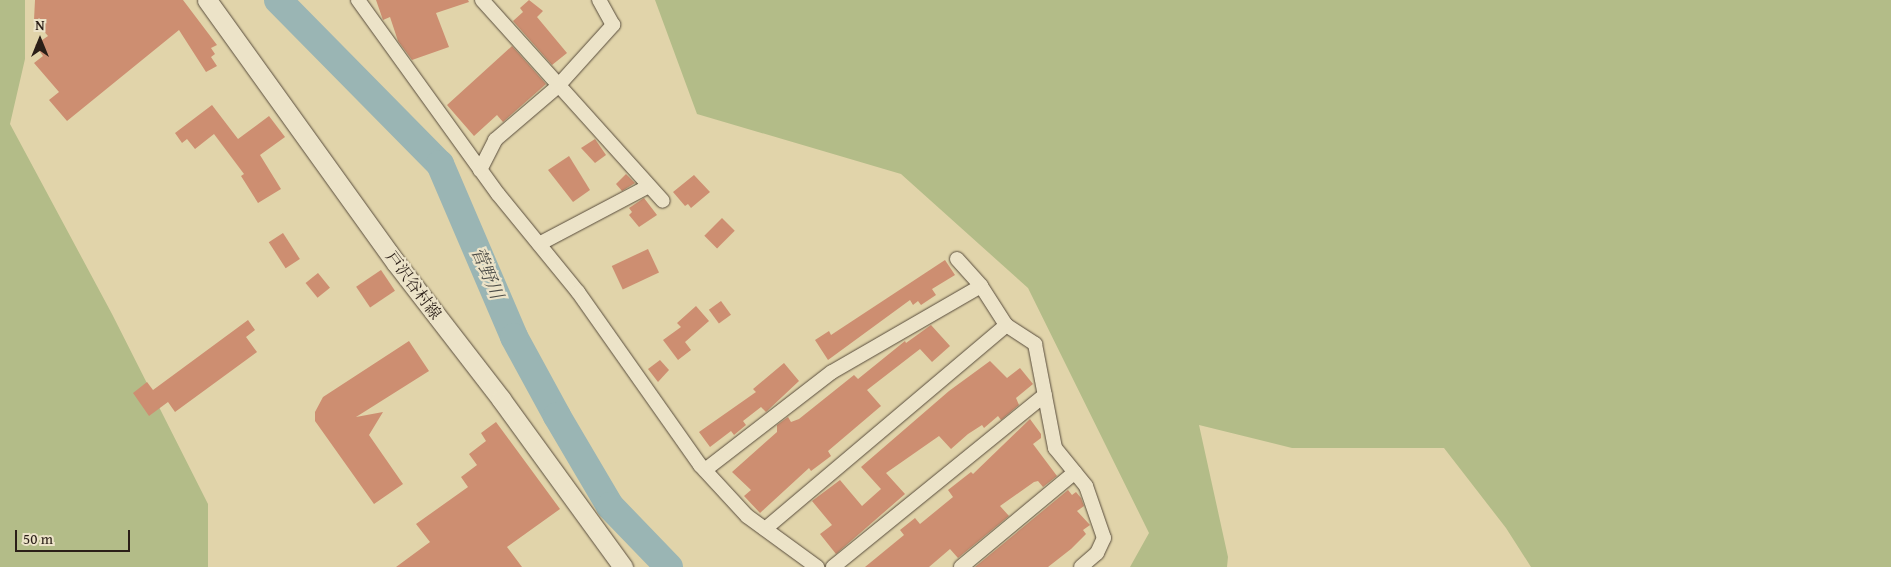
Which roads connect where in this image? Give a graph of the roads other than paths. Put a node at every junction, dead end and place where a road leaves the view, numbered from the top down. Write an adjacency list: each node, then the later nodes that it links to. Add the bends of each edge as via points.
1 (207, 0): 17 (main road, 戸沢谷村線, via 396,263 501,399)
2 (358, 0): 6 (street)
3 (482, 0): 5 (street)
4 (599, 0): 5 (street, via 613,25)
5 (557, 87): 6 (street, via 495,140); 7 (street)
6 (480, 170): 9 (street)
7 (649, 186): 8 (street); 9 (street)
8 (663, 201)
9 (539, 244): 14 (street, via 578,292)
10 (957, 259): 11 (street)
11 (981, 286): 12 (street); 14 (street, via 832,372)
12 (1006, 326): 13 (street, via 1035,344); 16 (street)
13 (1045, 395): 15 (street, via 1055,448); 19 (street)
14 (705, 470): 16 (street, via 747,516)
15 (1075, 472): 20 (street); 21 (street, via 1086,486 1104,538 1097,553)
16 (765, 530): 18 (street)
17 (623, 567)
18 (817, 567)
19 (833, 567)
20 (961, 567)
21 (1081, 567)

